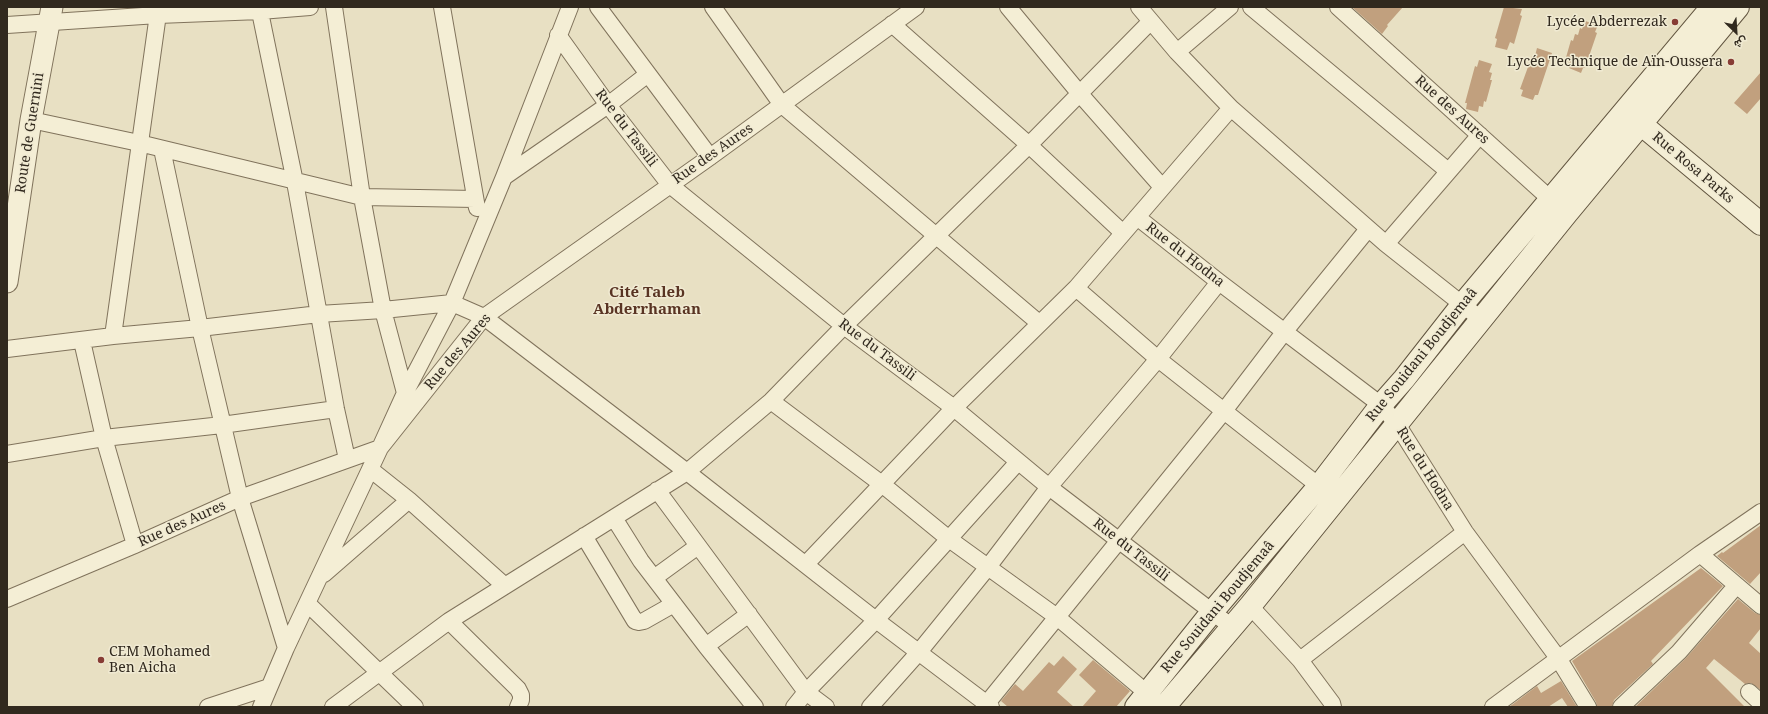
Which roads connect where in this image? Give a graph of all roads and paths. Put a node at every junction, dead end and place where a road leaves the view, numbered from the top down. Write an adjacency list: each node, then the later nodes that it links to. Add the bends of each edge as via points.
1 (310, 7): 15 (street)
2 (334, 7): 40 (street)
3 (442, 7): 41 (street)
4 (570, 7): 21 (street)
5 (598, 7): 23 (street)
6 (713, 7): 25 (street)
7 (916, 7): 19 (street, Rue des Aures)
8 (1008, 7): 24 (street)
9 (1139, 7): 18 (street)
10 (1230, 7): 22 (street)
11 (1252, 7): 35 (street)
12 (1338, 7): 30 (street, Rue des Aures)
13 (1712, 7): 28 (main road, Rue Souidani Boudjemaâ)
14 (1738, 7): 28 (main road, Rue Souidani Boudjemaâ)
15 (260, 9): 16 (street); 37 (street)
16 (158, 11): 17 (street); 31 (street)
17 (51, 14): 20 (street); 29 (street, Route de Guernini)
18 (1150, 22): 22 (street); 24 (street)
19 (892, 24): 25 (street, Rue des Aures); 32 (street)
20 (7, 25)
21 (558, 35): 26 (street, Rue du Tassili); 36 (street)
22 (1177, 52): 27 (street)
23 (648, 74): 26 (street); 34 (street)
24 (1080, 94): 32 (street); 39 (street)
25 (782, 104): 34 (street, Rue des Aures); 48 (street)
26 (608, 105): 36 (street); 38 (street, Rue du Tassili)
27 (1231, 108): 39 (street); 45 (street)
28 (1634, 118): 42 (main road, Rue Souidani Boudjemaâ); 44 (main road, Rue Rosa Parks)
29 (31, 120): 31 (street); 50 (street, Route de Guernini)
30 (1480, 135): 35 (street); 42 (street, Rue des Aures)
31 (139, 143): 33 (street); 63 (street)
32 (1029, 145): 47 (street); 48 (street)
33 (162, 149): 37 (street); 61 (street)
34 (710, 157): 38 (street, Rue des Aures)
35 (1448, 171): 49 (street)
36 (504, 177): 46 (street)
37 (295, 182): 40 (street); 56 (street)
38 (670, 185): 57 (street, Rue des Aures); 60 (street, Rue du Tassili)
39 (1162, 187): 43 (street)
40 (362, 197): 41 (street); 55 (street)
41 (475, 199): 46 (street)
42 (1559, 206): 54 (main road, Rue Souidani Boudjemaâ); 58 (main road, Rue Souidani Boudjemaâ)
43 (1137, 218): 47 (street); 51 (street, Rue du Hodna)
44 (1761, 224)
45 (1368, 229): 49 (street); 62 (street)
46 (482, 230): 53 (street)
47 (1123, 233): 52 (street)
48 (936, 236): 59 (street); 60 (street)
49 (1386, 244): 54 (street)
50 (7, 282)
51 (1219, 282): 62 (street, Rue du Hodna); 66 (street)
52 (1076, 288): 59 (street); 66 (street)
53 (452, 303): 55 (street); 57 (street); 67 (street)
54 (1462, 305): 58 (street); 69 (main road, Rue Souidani Boudjemaâ, via 1404,380)
55 (383, 310): 56 (street); 67 (street)
56 (319, 314): 61 (street); 71 (street)
57 (484, 318): 76 (street, Rue des Aures); 81 (street)
58 (1482, 320): 73 (main road, Rue Souidani Boudjemaâ)
59 (1039, 324): 70 (street)
60 (844, 326): 68 (street); 70 (street, Rue du Tassili)
61 (200, 328): 63 (street); 74 (street)
62 (1285, 331): 69 (street, Rue du Hodna); 72 (street)
63 (113, 336): 64 (street)
64 (82, 341): 65 (street); 75 (street)
65 (7, 349)
66 (1158, 359): 72 (street); 84 (street)
67 (405, 393): 76 (street)
68 (771, 401): 81 (street); 82 (street)
69 (1381, 405): 73 (street, Rue du Hodna); 83 (main road, Rue Souidani Boudjemaâ)
70 (954, 408): 79 (street, Rue du Tassili); 82 (street)
71 (336, 409): 74 (street); 78 (street)
72 (1224, 411): 83 (street); 93 (street)
73 (1396, 424): 90 (street, Rue du Hodna); 106 (main road, Rue Souidani Boudjemaâ)
74 (222, 425): 75 (street); 86 (street)
75 (104, 438): 77 (street); 94 (street)
76 (380, 448): 78 (street, Rue des Aures); 80 (street)
77 (7, 454)
78 (347, 459): 86 (street, Rue des Aures)
79 (1018, 462): 84 (street, Rue du Tassili); 92 (street)
80 (370, 469): 87 (street); 99 (street)
81 (687, 472): 85 (street); 97 (street)
82 (883, 485): 92 (street); 97 (street)
83 (1319, 486): 108 (main road, Rue Souidani Boudjemaâ)
84 (1049, 487): 93 (street, Rue du Tassili); 98 (street)
85 (657, 490): 89 (street); 95 (street)
86 (240, 498): 94 (street, Rue des Aures); 115 (street)
87 (409, 500): 99 (street); 101 (street)
88 (1761, 512): 96 (street)
89 (614, 518): 91 (street); 100 (street)
90 (1465, 532): 117 (street, Rue du Hodna); 118 (street)
91 (584, 536): 101 (street); 105 (street, via 635,621 644,621)
92 (950, 539): 98 (street); 111 (street)
93 (1118, 540): 108 (street, Rue du Tassili); 110 (street)
94 (135, 545): 103 (street, Rue des Aures)
95 (698, 546): 100 (street); 109 (street)
96 (1700, 554): 102 (street); 117 (street)
97 (806, 564): 111 (street)
98 (988, 567): 110 (street); 116 (street)
99 (320, 577): 104 (street)
100 (654, 578): 105 (street)
101 (505, 586): 112 (street)
102 (1736, 586): 107 (street); 138 (street, via 1679,652)
103 (7, 599)
104 (308, 604): 115 (street); 119 (street)
105 (674, 604): 114 (street)
106 (1250, 606): 113 (main road, Rue Souidani Boudjemaâ); 118 (street)
107 (1761, 606)
108 (1212, 612): 113 (street, Rue du Tassili); 123 (main road, Rue Souidani Boudjemaâ)
109 (749, 614): 114 (street); 121 (street)
110 (1057, 617): 123 (street); 125 (street)
111 (876, 620): 116 (street); 121 (street)
112 (449, 621): 119 (street); 130 (street, via 518,689 521,700)
113 (1232, 627): 123 (main road, Rue Souidani Boudjemaâ)
114 (706, 646): 131 (street)
115 (286, 648): 120 (street)
116 (919, 652): 125 (street); 134 (street)
117 (1558, 658): 136 (street); 137 (street, Rue du Hodna)
118 (1300, 660): 135 (street)
119 (380, 673): 128 (street); 129 (street)
120 (269, 687): 126 (street); 127 (street)
121 (806, 692): 132 (street); 133 (street)
122 (1748, 692): 124 (street)
123 (1153, 703)
124 (1761, 703)
125 (987, 706)
126 (208, 707)
127 (262, 707)
128 (335, 707)
129 (415, 707)
130 (518, 707)
131 (755, 707)
132 (794, 707)
133 (826, 707)
134 (870, 707)
135 (1333, 707)
136 (1493, 707)
137 (1588, 707)
138 (1621, 707)

